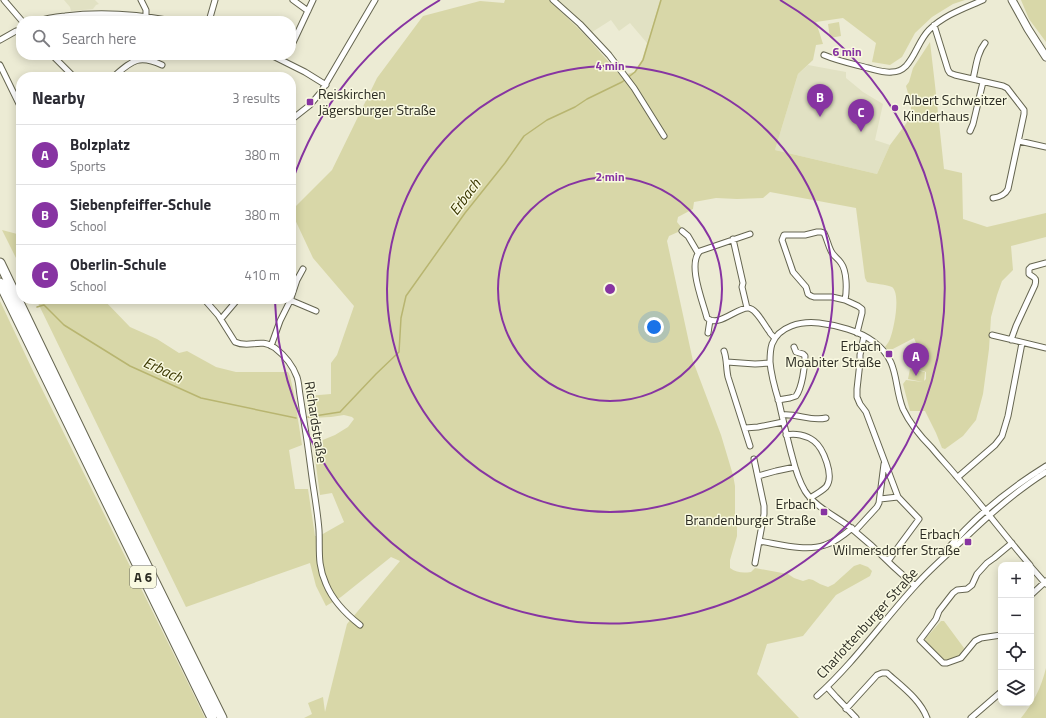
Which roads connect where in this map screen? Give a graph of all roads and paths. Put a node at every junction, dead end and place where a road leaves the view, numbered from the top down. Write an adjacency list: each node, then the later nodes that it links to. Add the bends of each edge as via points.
1 (4, 0): 11 (street)
2 (141, 0): 13 (street)
3 (215, 0): 14 (street)
4 (293, 0): 10 (street)
5 (313, 0): 10 (street)
6 (376, 0): 32 (street)
7 (553, 0): 36 (street, via 609,55 634,88)
8 (983, 0): 15 (street)
9 (1012, 0): 21 (street)
10 (308, 11): 17 (street)
11 (18, 16)
12 (70, 16): 13 (street)
13 (146, 16)
14 (210, 16)
15 (934, 25): 20 (street, via 922,38 907,64 898,72 884,72); 30 (street, via 950,73)
16 (16, 31): 18 (street)
17 (296, 36)
18 (0, 40)
19 (985, 43): 30 (street, via 979,52)
20 (824, 55)
21 (1046, 57)
22 (57, 60): 28 (street)
23 (138, 60): 29 (street)
24 (153, 60): 26 (street)
25 (284, 61): 32 (street)
26 (162, 64)
27 (0, 65): 33 (street)
28 (69, 72)
29 (119, 72)
30 (973, 79): 31 (street)
31 (983, 82): 35 (street, via 974,124); 37 (street, via 1007,88 1024,110)
32 (326, 85): 34 (street, via 315,100)
33 (16, 98)
34 (296, 116)
35 (970, 130)
36 (664, 136)
37 (1019, 141): 38 (street); 39 (street, via 1008,189 1002,196)
38 (1046, 148)
39 (993, 198)
40 (682, 231): 43 (street)
41 (750, 234): 42 (street)
42 (733, 239): 43 (street); 56 (street)
43 (698, 253): 59 (street, via 696,280)
44 (0, 263): 49 (highway, A 6)
45 (1046, 263): 65 (street, via 1029,269 1029,274 1036,280 1035,285)
46 (303, 269): 48 (street)
47 (0, 283): 109 (highway, A 6)
48 (296, 283)
49 (16, 296)
50 (845, 300): 50 (street, via 814,297 808,294 806,287 792,272 782,240 784,235 824,233 831,252 844,269); 61 (street, via 862,309)
51 (296, 301): 57 (street)
52 (20, 304): 110 (highway, A 6)
53 (208, 304): 58 (street)
54 (234, 304): 58 (street)
55 (288, 304): 67 (street)
56 (747, 308): 59 (street, via 722,320); 64 (street, via 756,312)
57 (316, 311)
58 (221, 319): 67 (street, via 235,342 244,345 263,343)
59 (710, 320): 60 (street)
60 (708, 333)
61 (857, 333): 63 (street); 64 (street, via 811,322 788,327)
62 (992, 335): 65 (street)
63 (864, 336): 81 (street, via 857,397 866,412); 86 (street, via 879,346 892,362 907,416 920,435)
64 (775, 338): 72 (street)
65 (1011, 340): 66 (street)
66 (1022, 343): 69 (street); 86 (street, via 1002,436)
67 (271, 346): 101 (street, Richardstraße, via 289,363 297,379 314,490 322,573 340,607)
68 (794, 347): 73 (street, via 796,352 805,356 800,389 796,396)
69 (1046, 348)
70 (724, 351): 71 (street)
71 (727, 362): 72 (street); 77 (street, via 728,377)
72 (770, 363): 73 (street)
73 (778, 400): 74 (street)
74 (782, 415): 75 (street, via 789,414 816,420); 76 (street)
75 (826, 418)
76 (783, 422): 77 (street); 78 (street)
77 (745, 428): 79 (street)
78 (786, 435): 83 (street); 88 (street, via 806,437 813,440 821,449 828,470 828,482 826,487)
79 (750, 446)
80 (754, 459): 85 (street)
81 (884, 462): 87 (street); 89 (street)
82 (1046, 466): 90 (street, Charlottenburger Straße, via 1021,482)
83 (795, 467): 85 (street); 88 (street)
84 (1046, 472): 90 (street, Charlottenburger Straße)
85 (758, 476): 92 (street, via 764,506)
86 (958, 478): 90 (street)
87 (898, 497): 89 (street); 94 (street, via 919,519)
88 (810, 498): 91 (street)
89 (880, 499): 91 (street, via 877,507)
90 (987, 513): 93 (street); 99 (street, Charlottenburger Straße, via 955,540)
91 (853, 530): 92 (street, via 825,545 809,548); 94 (street)
92 (759, 541): 96 (street)
93 (1012, 543): 95 (street); 103 (street, via 987,563 977,574 972,585 953,593)
94 (888, 562): 99 (street)
95 (1027, 562)
96 (755, 563)
97 (1034, 570): 98 (street)
98 (1045, 582): 100 (street)
99 (915, 586): 105 (street, Charlottenburger Straße)
100 (1034, 592)
101 (360, 625)
102 (998, 635): 103 (street, via 975,640 961,658 947,663 943,663)
103 (920, 640): 104 (street)
104 (913, 642)
105 (827, 687): 107 (street, Charlottenburger Straße); 108 (street)
106 (998, 695): 113 (street)
107 (817, 696)
108 (846, 709): 111 (street); 112 (street, via 878,675 887,673 913,696)
109 (212, 718)
110 (222, 718)
111 (856, 718)
112 (927, 718)
113 (971, 718)

